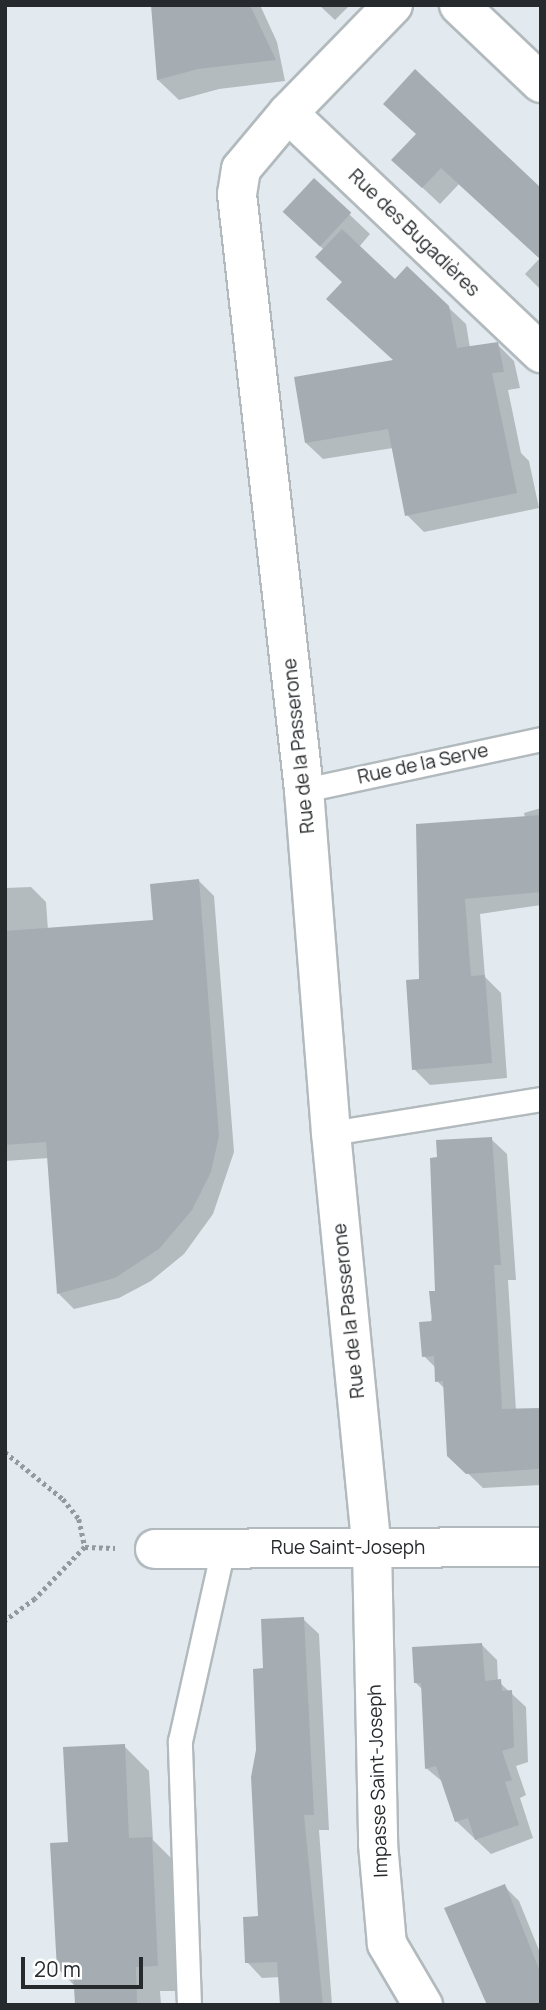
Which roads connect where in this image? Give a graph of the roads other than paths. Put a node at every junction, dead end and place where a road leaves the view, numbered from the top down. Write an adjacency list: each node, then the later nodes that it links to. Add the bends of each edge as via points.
1 (393, 5): 4 (street, Rue de la Passerone)
2 (459, 5): 3 (street)
3 (541, 83)
4 (288, 113): 5 (street, Rue des Bugadières); 7 (street, Rue de la Passerone, via 242,169 237,194)
5 (541, 353)
6 (541, 739): 7 (lane, Rue de la Serve)
7 (304, 790): 9 (street, Rue de la Passerone)
8 (541, 1099): 9 (lane)
9 (331, 1133): 10 (street, Rue de la Passerone)
10 (372, 1548): 11 (street, Rue Saint-Joseph); 13 (street, Rue Saint-Joseph); 15 (street, Impasse Saint-Joseph, via 378,1844 387,1944)
11 (541, 1548)
12 (155, 1549): 13 (street, Rue Saint-Joseph)
13 (223, 1549): 14 (lane, via 180,1741)
14 (189, 2005)
15 (423, 2005)

